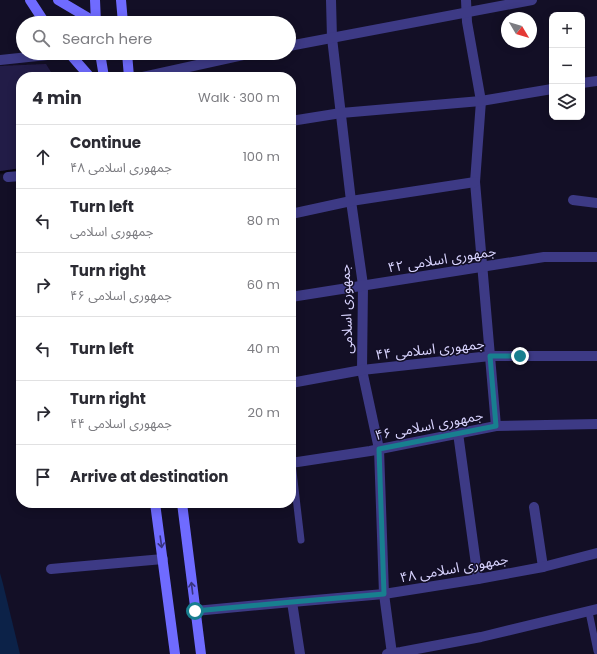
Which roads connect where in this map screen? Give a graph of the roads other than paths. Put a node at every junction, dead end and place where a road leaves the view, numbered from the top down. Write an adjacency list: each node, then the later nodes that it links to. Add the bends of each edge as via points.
1 (30, 0): 9 (main road)
2 (58, 0): 10 (main road)
3 (95, 0): 11 (main road)
4 (120, 0): 12 (main road)
5 (331, 0): 13 (street, جمهوری اسلامی)
6 (466, 0): 8 (street)
7 (532, 0): 8 (street)
8 (467, 12): 13 (street); 28 (street)
9 (40, 16)
10 (84, 16)
11 (96, 16)
12 (122, 16)
13 (332, 38): 14 (street); 29 (street, جمهوری اسلامی)
14 (296, 45)
15 (16, 58): 16 (street)
16 (0, 60)
17 (74, 60): 21 (main road)
18 (101, 60): 22 (main road)
19 (128, 60): 23 (main road)
20 (220, 60): 24 (street)
21 (85, 72)
22 (103, 72)
23 (129, 72)
24 (166, 72)
25 (597, 81): 26 (street)
26 (585, 83)
27 (549, 89): 28 (street)
28 (481, 101): 29 (street); 33 (street)
29 (340, 113): 30 (street); 35 (street, جمهوری اسلامی)
30 (296, 120)
31 (16, 176): 32 (street)
32 (8, 177)
33 (475, 182): 35 (street); 39 (street)
34 (573, 200): 36 (street)
35 (351, 202): 37 (street); 40 (street, جمهوری اسلامی)
36 (597, 203)
37 (296, 213)
38 (597, 257): 39 (street, جمهوری اسلامی ۴۲, via 544,258)
39 (482, 267): 40 (street, جمهوری اسلامی ۴۲); 42 (street)
40 (363, 285): 41 (street, جمهوری اسلامی ۴۲); 44 (street, جمهوری اسلامی)
41 (296, 296)
42 (490, 356): 43 (street, جمهوری اسلامی ۴۴); 44 (street, جمهوری اسلامی ۴۴); 46 (street)
43 (597, 356)
44 (362, 370): 45 (street, جمهوری اسلامی ۴۴); 49 (street, جمهوری اسلامی)
45 (296, 382)
46 (496, 426): 47 (street, جمهوری اسلامی ۴۶); 48 (street, جمهوری اسلامی ۴۶)
47 (595, 427)
48 (458, 434): 49 (street, جمهوری اسلامی ۴۶); 60 (street)
49 (379, 449): 50 (street, جمهوری اسلامی ۴۶); 61 (street, جمهوری اسلامی)
50 (296, 462)
51 (296, 502): 55 (lane)
52 (534, 507): 58 (street)
53 (157, 508): 57 (main road, one-way to 57)
54 (183, 508): 64 (main road, one-way to 54)
55 (300, 540)
56 (597, 553): 58 (street, جمهوری اسلامی ۴۸)
57 (163, 559): 59 (street); 66 (main road)
58 (543, 567): 60 (street, جمهوری اسلامی ۴۸)
59 (51, 569)
60 (478, 579): 61 (street, جمهوری اسلامی ۴۸)
61 (384, 594): 62 (street, جمهوری اسلامی ۴۸); 69 (street, جمهوری اسلامی)
62 (292, 602): 64 (street, جمهوری اسلامی ۴۸); 68 (street)
63 (593, 610): 65 (lane); 69 (street, via 481,638)
64 (195, 611): 67 (main road)
65 (597, 650)
66 (175, 654)
67 (201, 654)
68 (300, 654)
69 (390, 654)

